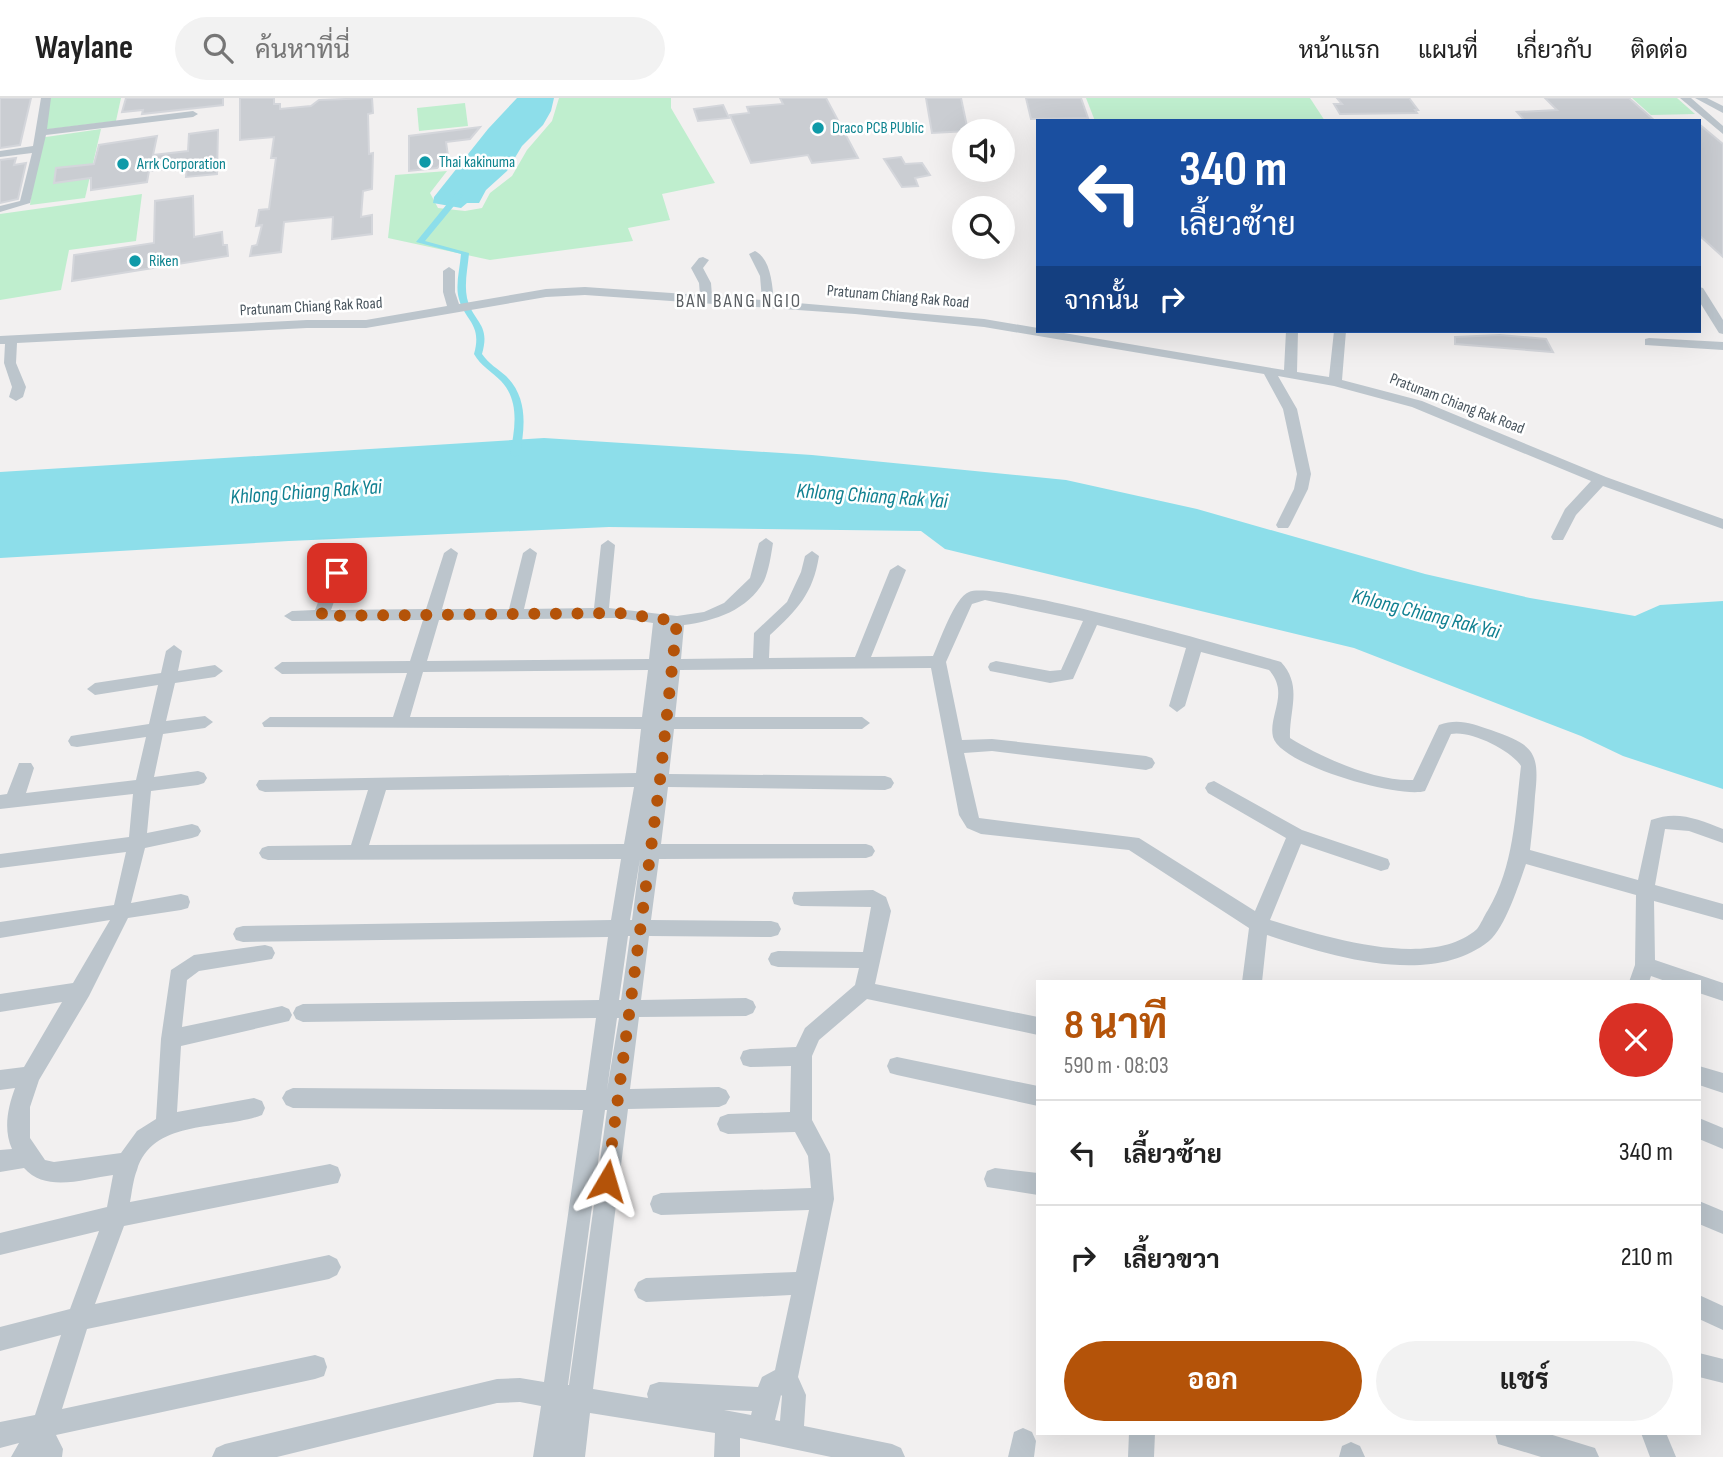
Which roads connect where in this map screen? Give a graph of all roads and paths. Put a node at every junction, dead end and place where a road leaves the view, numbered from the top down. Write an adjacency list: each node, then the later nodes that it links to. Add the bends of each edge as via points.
1 (46, 98): 7 (street)
2 (1685, 98): 6 (street)
3 (1700, 98): 4 (street)
4 (1720, 107)
5 (193, 114): 7 (street)
6 (1723, 131)
7 (41, 133): 8 (street)
8 (37, 149): 9 (street); 10 (street, via 24,203)
9 (0, 154)
10 (0, 209)
11 (755, 254): 16 (street, via 766,276)
12 (703, 260): 15 (street, via 697,268 705,283)
13 (449, 271): 17 (street, via 449,292)
14 (1701, 294): 18 (street)
15 (706, 300): 16 (street, Pratunam Chiang Rak Road); 17 (street, Pratunam Chiang Rak Road, via 565,291)
16 (768, 305): 19 (street, Pratunam Chiang Rak Road, via 984,323)
17 (456, 308): 23 (street, Pratunam Chiang Rak Road, via 343,326)
18 (1723, 330)
19 (1036, 332)
20 (1043, 333): 26 (street, Pratunam Chiang Rak Road)
21 (1292, 333): 27 (street)
22 (1340, 333): 28 (street)
23 (6, 340): 29 (street, via 19,387)
24 (1649, 342): 25 (street)
25 (1723, 346)
26 (1269, 371): 27 (street, Pratunam Chiang Rak Road); 32 (street, via 1290,408 1304,474)
27 (1290, 374): 28 (street, Pratunam Chiang Rak Road)
28 (1335, 382): 30 (street, Pratunam Chiang Rak Road, via 1417,404)
29 (16, 397)
30 (1601, 480): 31 (street, Pratunam Chiang Rak Road); 33 (street, via 1574,505)
31 (1723, 524)
32 (1283, 525)
33 (1558, 537)
34 (766, 543): 47 (street, via 757,579 729,607 707,617)
35 (608, 545): 41 (street)
36 (345, 552): 44 (street)
37 (530, 552): 42 (street)
38 (451, 553): 45 (street)
39 (811, 556): 50 (street, via 809,572 793,605 762,633)
40 (898, 570): 51 (street)
41 (601, 613): 42 (street); 47 (street)
42 (515, 615): 45 (street)
43 (292, 616): 44 (street)
44 (321, 616): 45 (street)
45 (433, 616): 54 (street)
46 (1093, 617): 48 (street); 52 (street, via 973,596 966,601); 55 (street, via 1068,675 1050,677)
47 (669, 621): 53 (street)
48 (1195, 645): 60 (street); 87 (street, via 1275,666 1284,673 1284,742 1353,774 1403,788 1419,786 1445,729 1452,727 1460,726 1519,750 1530,766)
49 (174, 650): 58 (street)
50 (761, 662): 51 (street); 53 (street)
51 (866, 662): 52 (street)
52 (938, 662): 68 (street)
53 (665, 664): 54 (street); 63 (street)
54 (418, 666): 56 (street); 62 (street)
55 (996, 667)
56 (282, 668)
57 (215, 671): 58 (street)
58 (166, 680): 59 (street); 66 (street)
59 (95, 689)
60 (1177, 706)
61 (205, 722): 66 (street)
62 (400, 722): 63 (street); 64 (street)
63 (658, 722): 65 (street); 72 (street)
64 (270, 723)
65 (862, 723)
66 (156, 729): 67 (street); 76 (street)
67 (77, 741)
68 (954, 747): 69 (street, via 992,745); 95 (street, via 973,823 1133,843)
69 (1146, 763)
70 (25, 768): 78 (street)
71 (198, 778): 76 (street)
72 (652, 780): 73 (street); 74 (street); 83 (street)
73 (379, 783): 75 (street); 86 (street)
74 (885, 783)
75 (265, 785)
76 (143, 786): 78 (street); 82 (street)
77 (1213, 788): 81 (street)
78 (7, 802)
79 (192, 831): 82 (street)
80 (1723, 836): 90 (street, via 1676,820 1657,825)
81 (1294, 842): 89 (street); 95 (street)
82 (137, 843): 88 (street); 93 (street)
83 (641, 851): 84 (street); 86 (street); 96 (street)
84 (866, 851)
85 (268, 853): 86 (street)
86 (358, 853)
87 (1520, 855): 90 (street); 95 (street, via 1505,898 1485,934 1451,953 1402,957 1353,950)
88 (0, 860)
89 (1381, 864)
90 (1646, 891): 94 (street); 103 (street)
91 (801, 898): 102 (street, via 873,898 879,903)
92 (181, 902): 93 (street)
93 (121, 911): 98 (street); 107 (street)
94 (1723, 912)
95 (1261, 918): 104 (street)
96 (629, 928): 97 (street); 99 (street); 112 (street)
97 (771, 929)
98 (0, 930)
99 (243, 934)
100 (265, 953): 116 (street, via 185,968 178,976)
101 (778, 959): 102 (street)
102 (871, 960): 108 (street)
103 (1642, 973): 105 (street)
104 (1252, 980)
105 (1682, 980)
106 (1701, 985): 109 (street)
107 (82, 990): 110 (street); 120 (street)
108 (864, 990): 115 (street); 117 (street, via 812,1034)
109 (1723, 992)
110 (0, 1003)
111 (746, 1007): 112 (street)
112 (618, 1009): 113 (street); 127 (street); 128 (street)
113 (303, 1013)
114 (282, 1015): 116 (street)
115 (1036, 1026)
116 (171, 1039): 131 (street)
117 (802, 1056): 118 (street); 130 (street)
118 (750, 1058)
119 (897, 1066): 124 (street)
120 (30, 1076): 122 (street); 135 (street, via 18,1121 19,1140)
121 (1701, 1076): 123 (street)
122 (0, 1080)
123 (1723, 1083)
124 (1036, 1096)
125 (719, 1097): 127 (street)
126 (293, 1098): 128 (street)
127 (618, 1099): 128 (street); 159 (street)
128 (594, 1100): 159 (street)
129 (254, 1108): 131 (street)
130 (802, 1122): 132 (street); 141 (street, via 819,1154)
131 (166, 1124): 137 (street, via 145,1138)
132 (728, 1124)
133 (1701, 1129): 134 (street)
134 (1723, 1139)
135 (28, 1157): 136 (street); 137 (street, via 38,1168 54,1173)
136 (0, 1161)
137 (127, 1163): 144 (street)
138 (330, 1175): 144 (street)
139 (995, 1179): 140 (street)
140 (1036, 1184)
141 (823, 1199): 142 (street); 148 (street)
142 (662, 1204)
143 (1701, 1213): 145 (street)
144 (116, 1216): 146 (street); 152 (street)
145 (1723, 1223)
146 (0, 1244)
147 (329, 1267): 152 (street)
148 (804, 1283): 149 (street); 157 (street)
149 (646, 1290)
150 (1701, 1308): 151 (street)
151 (1723, 1318)
152 (78, 1319): 153 (street); 167 (street)
153 (0, 1339)
154 (1701, 1366): 156 (street)
155 (315, 1367): 167 (street, via 73,1420)
156 (1723, 1371)
157 (786, 1378): 160 (street, via 771,1387); 168 (street)
158 (659, 1394): 160 (street)
159 (567, 1398): 161 (street); 170 (street, via 497,1391); 171 (street); 172 (street)
160 (767, 1400): 162 (street)
161 (728, 1423): 162 (street); 173 (street)
162 (760, 1429): 168 (street)
163 (1142, 1435): 175 (street)
164 (1507, 1435): 176 (street)
165 (1654, 1435): 177 (street)
166 (0, 1436): 167 (street)
167 (45, 1439): 169 (street)
168 (805, 1444): 174 (street)
169 (24, 1457)
170 (225, 1457)
171 (546, 1457)
172 (572, 1457)
173 (727, 1457)
174 (891, 1457)
175 (1141, 1457)
176 (1586, 1457)
177 (1663, 1457)

